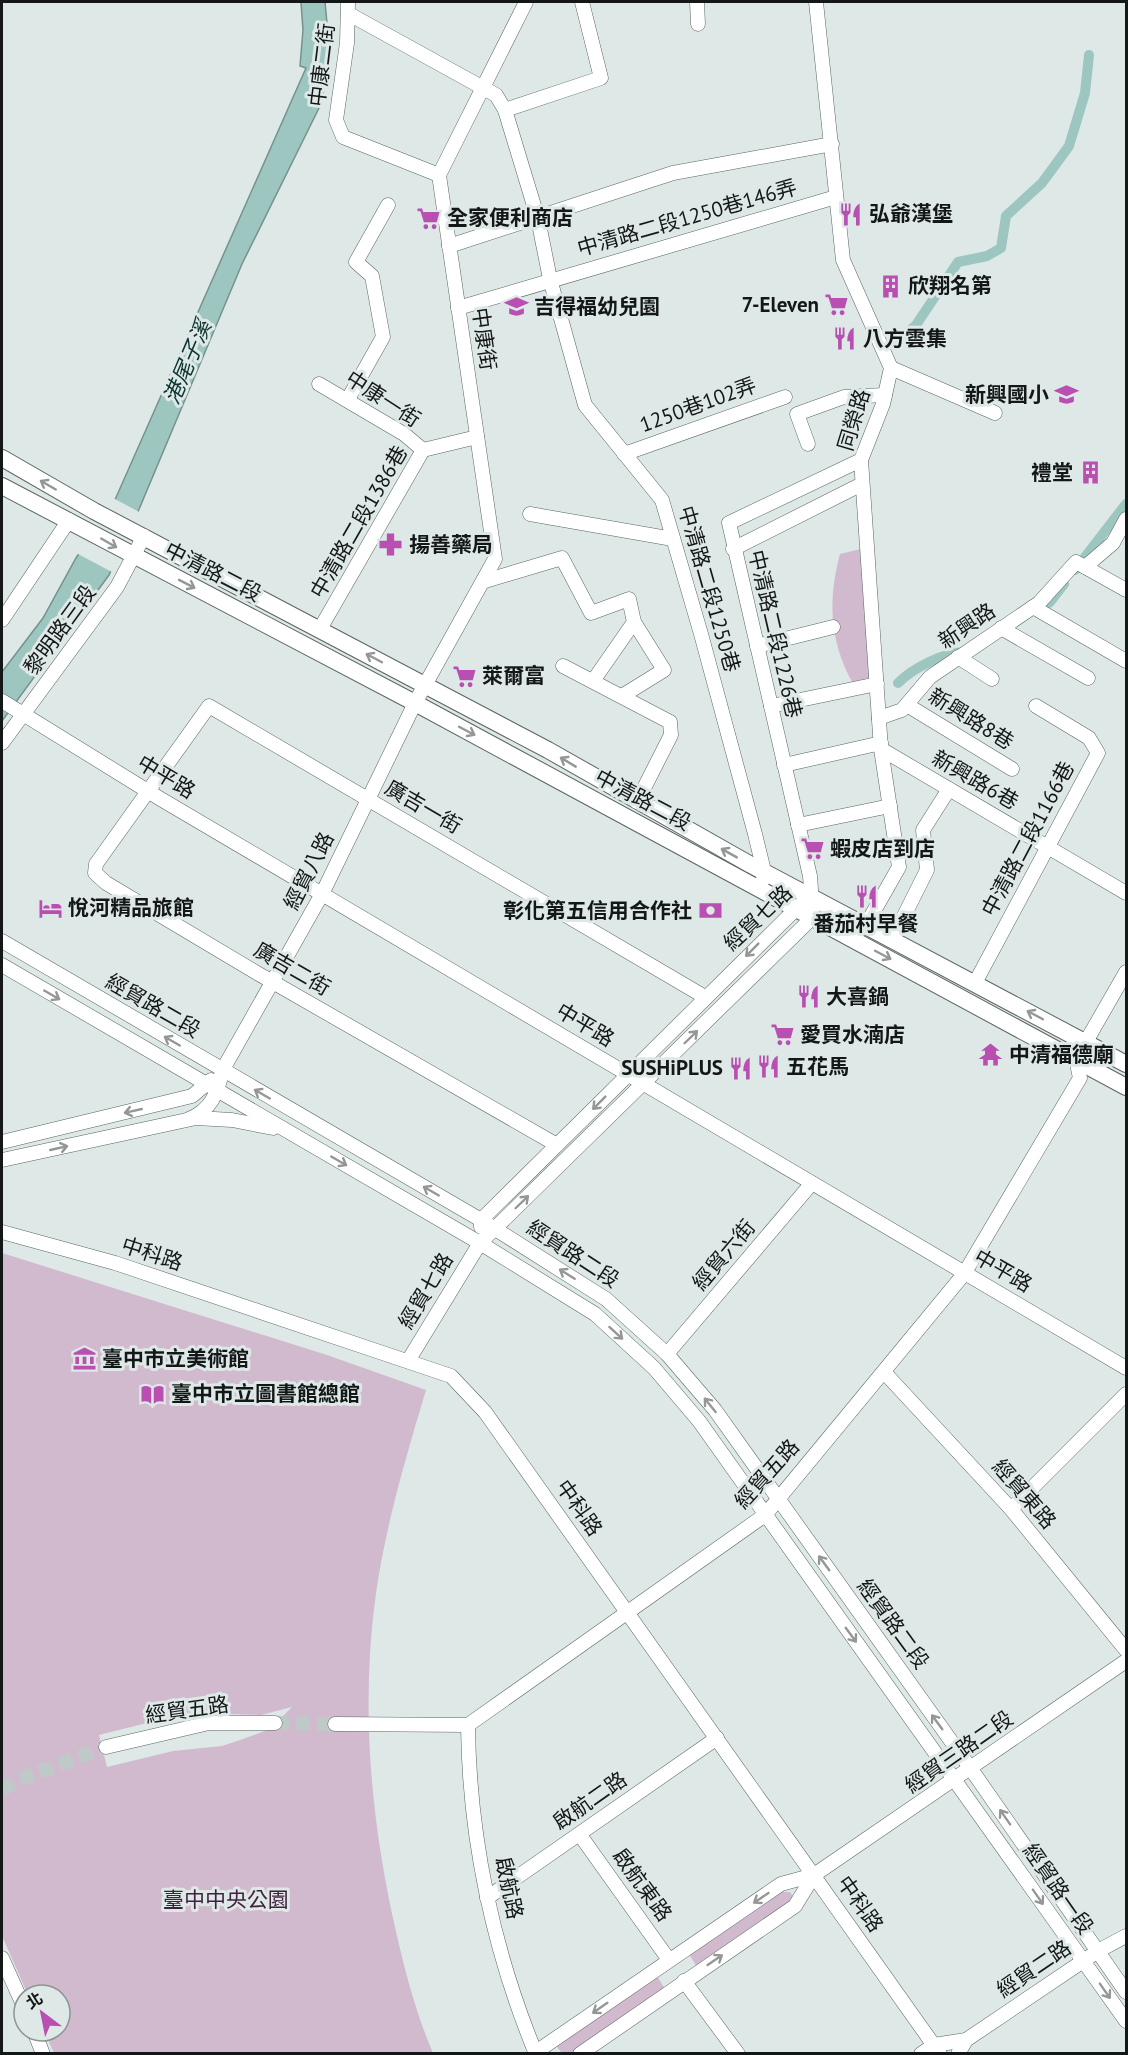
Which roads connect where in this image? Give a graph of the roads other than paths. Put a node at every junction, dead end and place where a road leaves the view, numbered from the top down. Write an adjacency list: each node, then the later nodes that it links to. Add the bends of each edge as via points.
1 (526, 2): 7 (street)
2 (582, 2): 8 (street, via 601,78)
3 (697, 2): 6 (street)
4 (816, 2): 9 (street, 同榮路)
5 (349, 8): 7 (street, 中清路二段1250巷); 10 (street, 中康二街, via 336,120 343,137)
6 (698, 24)
7 (484, 88): 8 (street, 中清路二段1250巷, via 496,95); 10 (street)
8 (505, 110): 13 (street, 中清路二段1250巷)
9 (832, 144): 11 (street, 同榮路); 13 (street, via 673,173)
10 (439, 175): 14 (street, 中康街)
11 (836, 197): 15 (street, 中清路二段1250巷146弄); 17 (street, 同榮路, via 843,260)
12 (388, 205): 21 (street, via 356,262 372,276 383,337)
13 (538, 219): 14 (street); 15 (street, 中清路二段1250巷)
14 (449, 246): 16 (street, 中康街)
15 (550, 279): 16 (street, 中清路二段1250巷146弄); 26 (street, 中清路二段1250巷, via 585,405)
16 (458, 308): 23 (street, 中康街)
17 (891, 368): 19 (street, 同榮路); 22 (street)
18 (319, 384): 21 (street, 中康一街)
19 (885, 395): 24 (street, via 844,397 797,414); 28 (street, 同榮路)
20 (785, 396): 26 (street, 1250巷102弄)
21 (348, 399): 25 (street, 中康一街)
22 (995, 413)
23 (477, 437): 25 (street, 中清路二段1386巷); 39 (street, 中康街, via 495,559)
24 (808, 444)
25 (423, 450): 46 (street, 中清路二段1386巷)
26 (624, 454): 35 (street, 中清路二段1250巷, via 662,500)
27 (2, 458): 34 (main road, 中清路二段, one-way to 27)
28 (861, 459): 29 (street, 同榮路); 36 (street, 中清路二段1226巷, via 729,523)
29 (862, 483): 36 (street); 54 (street, 同榮路)
30 (2, 486): 33 (main road)
31 (530, 514): 35 (street)
32 (1126, 519): 38 (street, 新興路, via 1113,543)
33 (76, 524): 37 (main road, 中清路二段, one-way to 37); 42 (street)
34 (144, 536): 37 (street, 黎明路三段); 46 (main road, 中清路二段)
35 (673, 539): 74 (street, 中清路二段1250巷)
36 (733, 549): 47 (street, 中清路二段1226巷)
37 (135, 557): 57 (main road, 中清路二段, one-way to 57); 61 (street, 黎明路三段, via 97,616)
38 (1080, 565): 40 (street); 41 (street, 新興路)
39 (485, 581): 43 (street, via 562,558 591,613 629,599); 55 (street, 中康街)
40 (1126, 590)
41 (1033, 607): 45 (street, 新興路); 49 (street)
42 (2, 620)
43 (634, 622): 53 (street); 56 (street, via 664,670)
44 (833, 627): 47 (street)
45 (1001, 628): 48 (street, 新興路); 51 (street)
46 (320, 629): 55 (main road, 中清路二段, one-way to 46)
47 (757, 646): 59 (street, 中清路二段1226巷)
48 (958, 657): 52 (street); 58 (street, 新興路, via 930,677)
49 (1126, 661)
50 (562, 666): 53 (street)
51 (1088, 678)
52 (992, 679)
53 (593, 681): 56 (street)
54 (877, 684): 59 (street); 62 (street, 同榮路)
55 (426, 685): 57 (street, 經貿八路); 70 (main road, 中清路二段, one-way to 55)
56 (622, 696): 70 (street, via 670,722 671,735)
57 (415, 703): 69 (street, 經貿八路); 75 (main road, 中清路二段, one-way to 75)
58 (907, 705): 62 (street, 新興路); 66 (street, 新興路8巷)
59 (771, 706): 65 (street, 中清路二段1226巷)
60 (1036, 706): 73 (street, 中清路二段1166巷, via 1089,738 1098,753)
61 (13, 708): 63 (street, 黎明路三段); 68 (street, 中平路)
62 (879, 718): 64 (street, 同榮路)
63 (2, 742)
64 (881, 746): 65 (street); 67 (street, 新興路6巷); 71 (street, 同榮路)
65 (784, 765): 72 (street, 中清路二段1226巷)
66 (1012, 769)
67 (949, 789): 73 (street, 新興路6巷); 82 (street, via 923,830 927,870)
68 (147, 791): 69 (street, 廣吉一街, via 209,706); 77 (street, 中平路); 86 (street, 廣吉二街, via 96,864 95,873)
69 (368, 800): 77 (street, 經貿八路); 88 (street, 廣吉一街)
70 (636, 802): 74 (main road, 中清路二段, one-way to 70)
71 (890, 806): 72 (street); 81 (street, 同榮路, via 899,867)
72 (798, 825): 78 (street, 中清路二段1226巷)
73 (1048, 847): 76 (street, 新興路6巷); 87 (street, 中清路二段1166巷)
74 (764, 872): 75 (street, 中清路二段1250巷); 78 (main road, 中清路二段)
75 (761, 891): 79 (main road, 中清路二段)
76 (1126, 893)
77 (322, 894): 86 (street, 經貿八路); 93 (street, 中平路)
78 (811, 897): 79 (street, 經貿七路); 80 (street, 經貿七路); 81 (main road, 中清路二段)
79 (795, 908): 80 (main road, 中清路二段); 88 (street, 經貿七路, one-way to 88)
80 (813, 917): 90 (main road, 中清路二段, one-way to 90); 94 (street, 經貿七路, one-way to 80)
81 (866, 925): 82 (main road, 中清路二段)
82 (892, 940): 87 (main road, 中清路二段)
83 (2, 942): 92 (street, 經貿路二段, one-way to 83)
84 (2, 965): 95 (street, 經貿路二段, one-way to 95)
85 (1126, 972): 89 (street)
86 (274, 983): 92 (street, 經貿八路); 101 (street, 廣吉二街)
87 (975, 983): 89 (main road, 中清路二段, one-way to 87)
88 (705, 997): 93 (street, 經貿七路)
89 (1087, 1042): 90 (street); 91 (main road, 中清路二段)
90 (1076, 1059): 96 (main road, 中清路二段); 108 (street, 經貿五路, via 1080,1078)
91 (1126, 1064)
92 (222, 1071): 95 (street, 經貿八路); 97 (street, 經貿八路); 104 (street, 經貿路二段, one-way to 92)
93 (628, 1074): 94 (street, 中平路); 101 (street, 經貿七路, one-way to 101)
94 (643, 1083): 103 (street, 中平路); 105 (street, 經貿七路, one-way to 94)
95 (206, 1084): 97 (street, 經貿路二段); 100 (street, 經貿八路, one-way to 100, via 192,1096)
96 (1126, 1087)
97 (218, 1092): 98 (street, via 205,1110); 99 (street, 經貿路二段)
98 (189, 1119): 99 (street, via 232,1119); 102 (street, one-way to 98)
99 (289, 1132): 107 (street, 經貿路二段, one-way to 107)
100 (2, 1142)
101 (557, 1145): 104 (street, 經貿七路)
102 (2, 1160)
103 (812, 1183): 108 (street, 中平路); 109 (street, 經貿六街)
104 (481, 1220): 105 (street, 經貿路二段); 107 (street, 經貿七路)
105 (495, 1228): 107 (street, 經貿七路); 109 (street, 經貿路二段, one-way to 105, via 606,1299)
106 (2, 1232): 110 (street, 中科路, via 115,1263)
107 (480, 1243): 110 (street, 經貿七路); 116 (street, 經貿路二段, one-way to 116, via 595,1314 654,1368 699,1421)
108 (964, 1274): 111 (street, 中平路); 112 (street, 經貿五路)
109 (667, 1354): 114 (street, 經貿路二段, one-way to 109, via 715,1410)
110 (408, 1361): 117 (street, 中科路, via 450,1377 486,1412)
111 (1126, 1368)
112 (884, 1372): 114 (street, 經貿五路); 115 (street, 經貿東路)
113 (1126, 1394): 115 (street)
114 (778, 1499): 116 (street, 經貿五路); 125 (street, 經貿路二段, one-way to 114)
115 (1011, 1509): 118 (street, 經貿東路)
116 (765, 1515): 117 (street, 經貿五路); 126 (street, 經貿路二段, one-way to 126)
117 (627, 1612): 122 (street, 經貿五路); 123 (street, 中科路)
118 (1126, 1650)
119 (1126, 1662): 125 (street, 經貿三路二段)
120 (275, 1723): 124 (street, 經貿五路, via 209,1723)
121 (335, 1724): 122 (street)
122 (468, 1725): 129 (street, 啟航路, via 468,1784)
123 (717, 1738): 127 (street, 啟航二路); 128 (street, 中科路)
124 (106, 1747)
125 (972, 1769): 126 (street, 經貿三路二段); 131 (street, 經貿路一段, one-way to 125)
126 (956, 1780): 128 (street, 經貿三路二段); 134 (street, 經貿路一段, one-way to 134)
127 (580, 1835): 129 (street, 啟航二路); 133 (street, 啟航東路)
128 (814, 1875): 133 (street, 經貿三路二段, one-way to 133, via 781,1884); 135 (street, 經貿三路二段, one-way to 128, via 795,1906); 140 (street, 中科路)
129 (487, 1898): 141 (street, 啟航路)
130 (1126, 1936): 131 (street, 經貿二路)
131 (1098, 1951): 134 (street, 經貿二路); 137 (street, 經貿路一段)
132 (2, 1959): 136 (street)
133 (669, 1960): 141 (street, 經貿三路二段, one-way to 141)
134 (1084, 1961): 138 (street, 經貿路一段, one-way to 138); 139 (street, 經貿二路)
135 (684, 1981): 142 (street, 經貿三路二段); 143 (street)
136 (13, 1983)
137 (1126, 1992)
138 (1126, 2021)
139 (966, 2040): 140 (street, 經貿二路); 145 (street, 經貿二路)
140 (937, 2049): 144 (street, 經貿二路)
141 (536, 2053)
142 (580, 2054)
143 (738, 2054)
144 (921, 2054)
145 (958, 2054)

